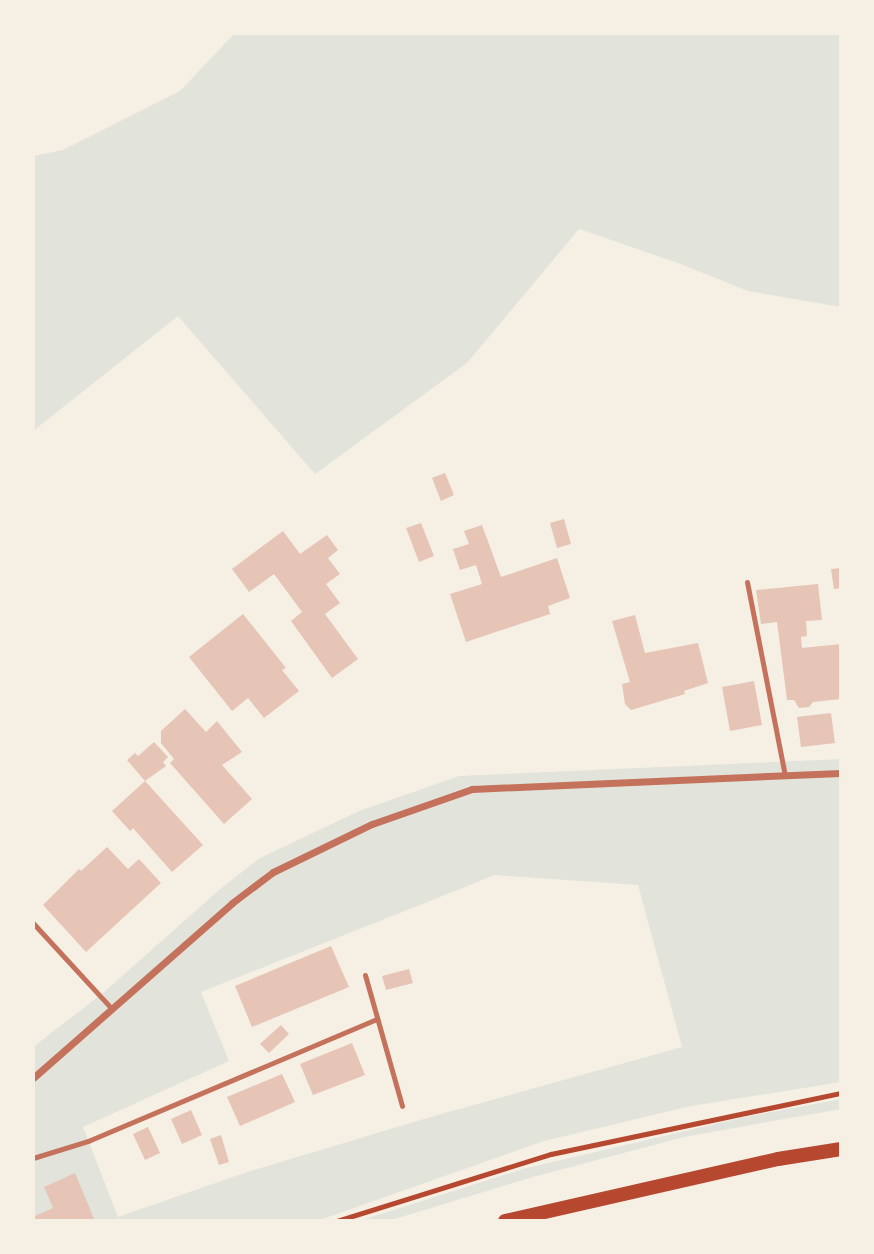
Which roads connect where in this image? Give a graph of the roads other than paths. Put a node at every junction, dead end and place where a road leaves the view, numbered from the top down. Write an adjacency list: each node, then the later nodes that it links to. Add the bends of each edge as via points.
1 (747, 582): 3 (lane)
2 (841, 773): 3 (street)
3 (785, 775): 6 (street, via 472,789 372,824 273,872)
4 (33, 923): 6 (lane)
5 (365, 975): 7 (lane)
6 (112, 1009): 8 (street)
7 (377, 1019): 9 (lane); 11 (lane, via 88,1141)
8 (33, 1079)
9 (402, 1106)
10 (841, 1149): 12 (main road)
11 (33, 1158)
12 (505, 1221)

